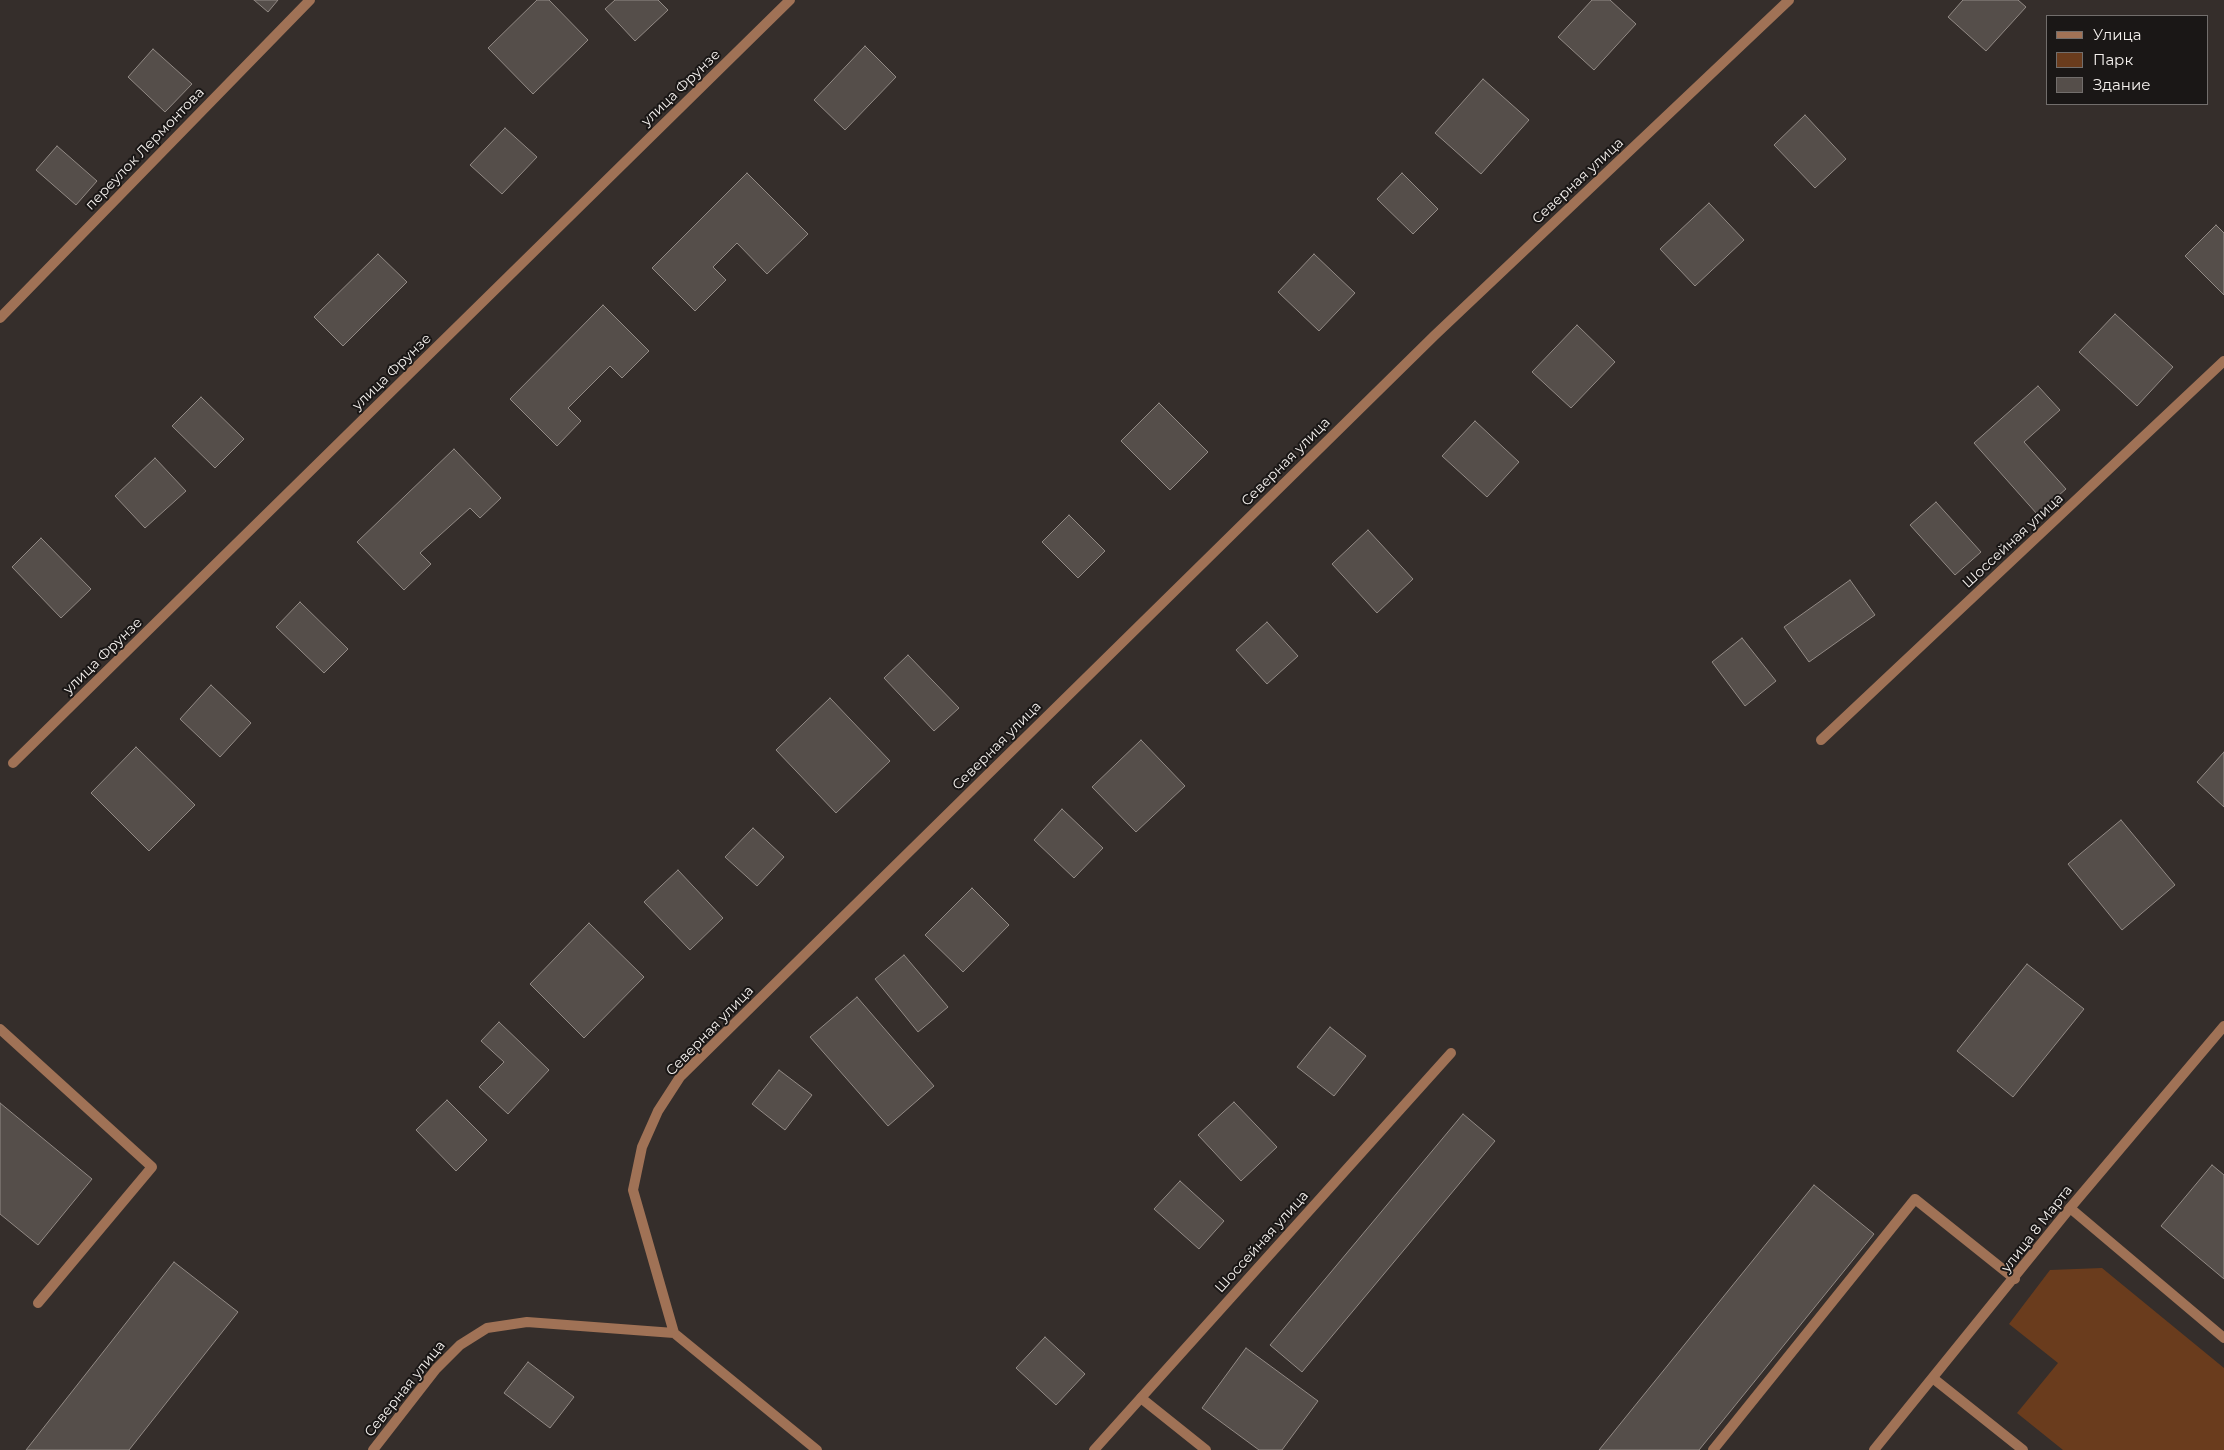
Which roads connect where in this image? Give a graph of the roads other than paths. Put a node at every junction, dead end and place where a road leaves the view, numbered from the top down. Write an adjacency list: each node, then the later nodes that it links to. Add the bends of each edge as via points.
1 (310, 0): 4 (street, переулок Лермонтова)
2 (790, 0): 7 (street, улица Фрунзе)
3 (1789, 0): 14 (street, Северная улица, via 1435,335 680,1077 658,1111 642,1147 633,1190)
4 (0, 318)
5 (2224, 361): 6 (street, Шоссейная улица)
6 (1821, 740)
7 (13, 763)
8 (2224, 1026): 11 (street, улица 8 Марта)
9 (0, 1029): 13 (street, via 152,1167)
10 (1450, 1053): 17 (street, Шоссейная улица)
11 (2070, 1208): 12 (street, улица 8 Марта); 15 (street)
12 (2014, 1279): 16 (street, улица 8 Марта); 22 (street, via 1915,1199)
13 (38, 1303)
14 (674, 1333): 18 (street, Северная улица, via 527,1322 487,1328 460,1344 436,1369); 19 (street)
15 (2224, 1338)
16 (1934, 1379): 23 (street, улица 8 Марта); 24 (street)
17 (1141, 1398): 20 (street, Шоссейная улица); 21 (street)
18 (373, 1450)
19 (817, 1450)
20 (1094, 1450)
21 (1206, 1450)
22 (1713, 1450)
23 (1874, 1450)
24 (2023, 1450)

